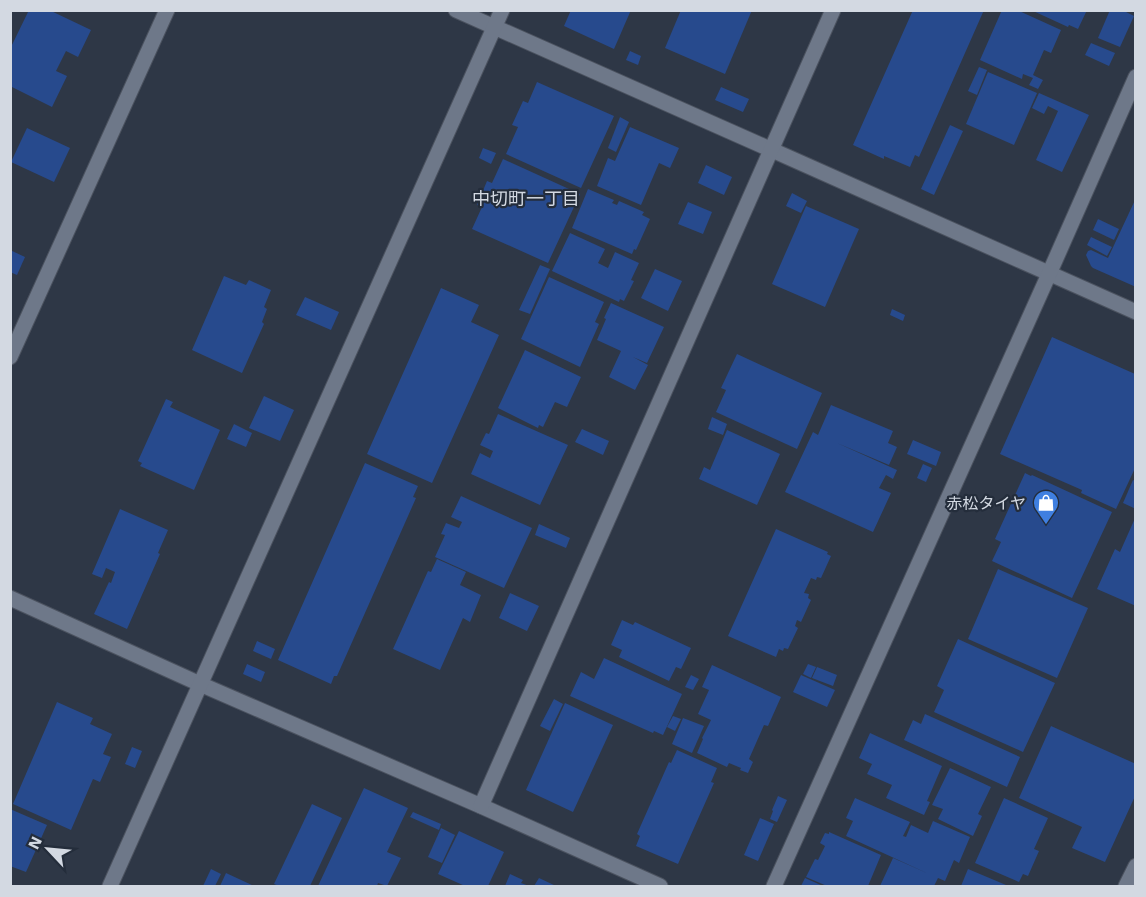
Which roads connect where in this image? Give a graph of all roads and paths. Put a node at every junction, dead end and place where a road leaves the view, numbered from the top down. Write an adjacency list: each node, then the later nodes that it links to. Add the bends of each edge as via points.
1 (167, 10): 10 (street)
2 (456, 10): 5 (street)
3 (502, 10): 5 (street)
4 (833, 10): 7 (street)
5 (494, 27): 7 (street); 12 (street)
6 (1136, 77): 8 (street)
7 (772, 150): 8 (street); 13 (street)
8 (1049, 274): 9 (street); 17 (street)
9 (1136, 312)
10 (10, 357)
11 (10, 598): 12 (street)
12 (200, 684): 13 (street); 15 (street)
13 (481, 806): 16 (street)
14 (1136, 866): 18 (street)
15 (110, 886)
16 (660, 886)
17 (774, 886)
18 (1126, 886)

